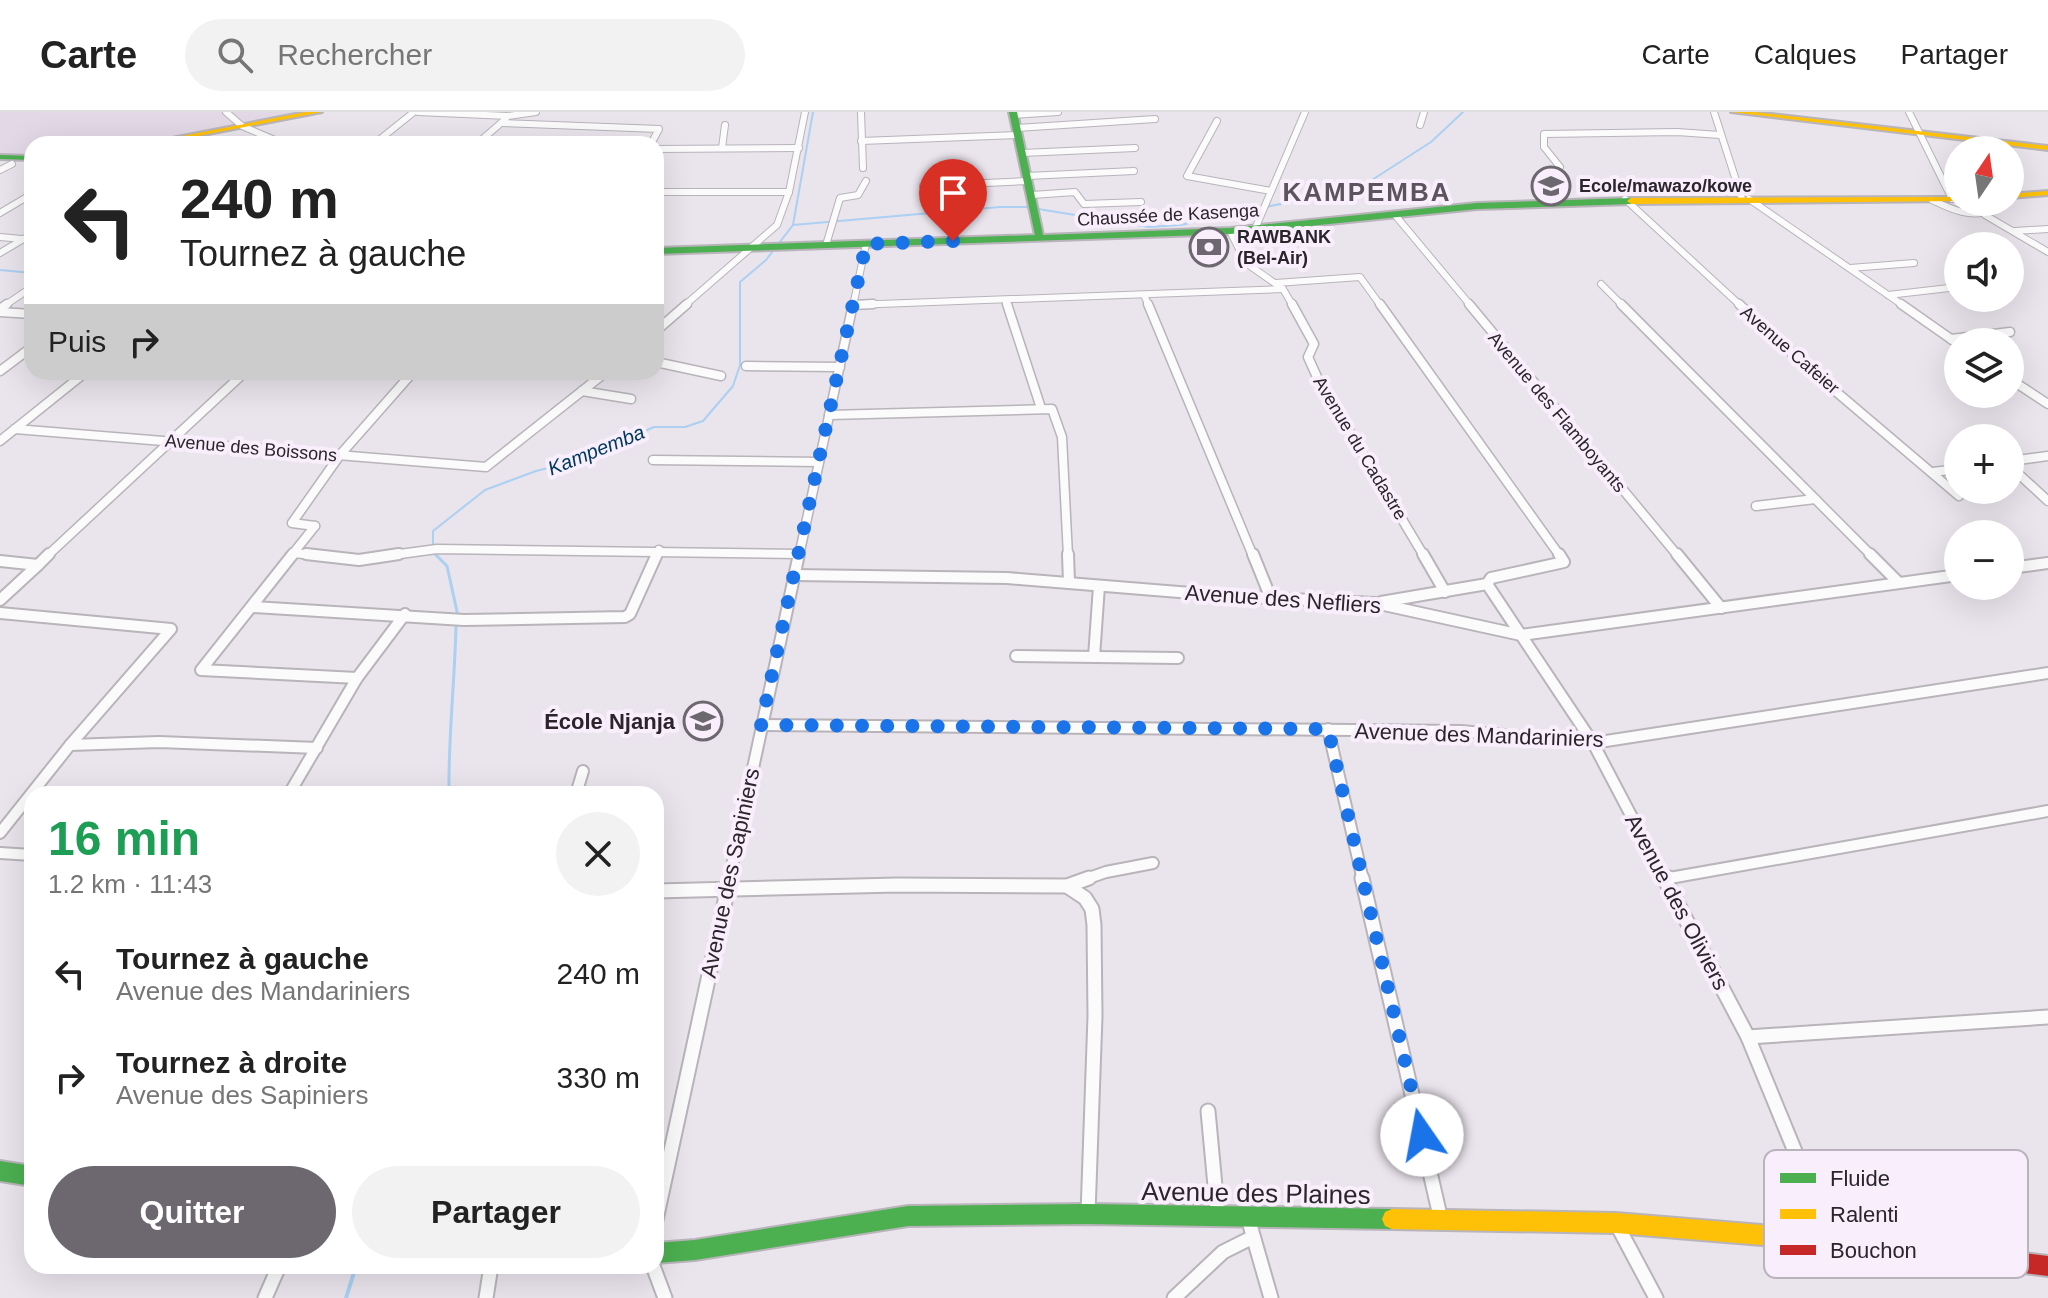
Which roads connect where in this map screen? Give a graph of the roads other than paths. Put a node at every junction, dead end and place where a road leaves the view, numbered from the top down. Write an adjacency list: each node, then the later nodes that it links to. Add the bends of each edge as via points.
1 (226, 112): 21 (street)
2 (318, 112): 21 (main road)
3 (416, 112): 13 (street); 26 (street)
4 (536, 112): 13 (street)
5 (805, 112): 31 (street)
6 (861, 112): 29 (street)
7 (1058, 112): 18 (street)
8 (1305, 112): 44 (street)
9 (1424, 112): 20 (street)
10 (1714, 112): 23 (street)
11 (1735, 112): 14 (main road)
12 (1909, 112): 22 (street)
13 (508, 116): 17 (street)
14 (1799, 116): 22 (main road)
15 (1155, 119): 18 (street)
16 (1217, 121): 44 (street, via 1187,176)
17 (501, 123): 27 (street); 28 (street, via 660,130)
18 (1015, 123): 29 (street); 35 (main road)
19 (725, 125): 30 (street)
20 (1420, 125)
21 (242, 126): 24 (main road); 25 (street)
22 (1919, 134): 33 (main road); 41 (street)
23 (1720, 135): 37 (street, via 1544,134 1544,147); 52 (street)
24 (188, 136)
25 (265, 136)
26 (384, 136)
27 (486, 136)
28 (656, 136)
29 (861, 141): 38 (street)
30 (722, 148): 31 (street); 34 (street)
31 (799, 148): 46 (street)
32 (1135, 148): 35 (street)
33 (2048, 148)
34 (664, 149)
35 (1022, 153): 48 (main road)
36 (6, 160): 39 (street)
37 (1560, 167)
38 (863, 168)
39 (0, 170)
40 (1134, 171): 48 (street)
41 (1944, 179)
42 (866, 181): 69 (street, via 858,195 840,198)
43 (923, 186): 48 (street)
44 (1271, 191): 60 (street)
45 (664, 192): 46 (street)
46 (789, 192): 70 (street)
47 (2048, 193): 49 (main road)
48 (1031, 194): 55 (street, via 1076,193 1084,204); 66 (main road)
49 (2024, 195)
50 (24, 199): 57 (street)
51 (1625, 199): 52 (main road, Chaussée de Kasenga); 58 (main road, Chaussée de Kasenga); 113 (street, Avenue Cafeier, via 1807,367)
52 (1746, 199): 54 (main road, Chaussée de Kasenga); 75 (street)
53 (1944, 199): 54 (main road, Chaussée de Kasenga)
54 (1932, 200): 56 (street)
55 (1141, 202)
56 (1944, 205)
57 (0, 213)
58 (1395, 215): 60 (main road, Chaussée de Kasenga); 137 (street, Avenue des Flamboyants)
59 (1987, 216): 63 (street)
60 (1255, 229): 62 (main road, Chaussée de Kasenga)
61 (2048, 229): 63 (street)
62 (1230, 231): 66 (main road, Chaussée de Kasenga); 77 (street, Avenue du Cadastre, via 1246,263)
63 (2013, 231): 72 (street)
64 (0, 237): 65 (street)
65 (24, 237)
66 (1040, 239): 68 (main road, Chaussée de Kasenga)
67 (24, 240): 73 (street)
68 (866, 244): 69 (main road, Chaussée de Kasenga); 83 (street, Avenue des Sapiniers)
69 (826, 245): 70 (main road, Chaussée de Kasenga)
70 (763, 247): 71 (main road, Chaussée de Kasenga); 86 (street)
71 (664, 248)
72 (2048, 252)
73 (0, 253)
74 (1914, 263): 75 (street)
75 (1850, 268): 81 (street)
76 (1601, 284): 116 (street)
77 (1280, 286): 80 (street); 130 (street, via 1360,277 1564,562 1491,578); 132 (street, Avenue du Cadastre, via 1314,344 1308,357 1317,377)
78 (1944, 289): 81 (street)
79 (24, 293): 84 (street)
80 (1144, 295): 82 (street); 133 (street)
81 (1888, 295): 87 (street)
82 (1006, 301): 83 (street); 102 (street)
83 (853, 305): 91 (street, Avenue des Sapiniers)
84 (0, 311): 85 (street)
85 (24, 313)
86 (664, 325)
87 (1944, 335)
88 (22, 355): 92 (street)
89 (664, 364): 93 (street)
90 (746, 366): 91 (street)
91 (840, 367): 103 (street, Avenue des Sapiniers)
92 (0, 371)
93 (721, 376)
94 (76, 380): 104 (street)
95 (236, 380): 106 (street)
96 (406, 380): 107 (street)
97 (596, 380): 99 (street)
98 (2024, 388): 101 (street)
99 (582, 391): 100 (street); 107 (street, Avenue des Boissons, via 486,467)
100 (631, 399)
101 (2048, 404)
102 (1041, 408): 103 (street); 128 (street, via 1054,411 1062,437)
103 (829, 415): 111 (street, Avenue des Sapiniers)
104 (15, 429): 105 (street); 106 (street, Avenue des Boissons)
105 (0, 441)
106 (170, 441): 107 (street, Avenue des Boissons); 124 (street)
107 (340, 455): 120 (street, via 292,523 315,526)
108 (2048, 456): 110 (street)
109 (653, 460): 111 (street)
110 (2024, 461)
111 (819, 462): 121 (street, Avenue des Sapiniers)
112 (1944, 471): 113 (street)
113 (1933, 472): 115 (street, Avenue Cafeier)
114 (2024, 478): 117 (street)
115 (1944, 482)
116 (1815, 499): 118 (street); 129 (street)
117 (2048, 501)
118 (1756, 506)
119 (659, 550): 120 (street, via 437,549 359,560); 121 (street); 139 (street, via 627,617 464,620)
120 (293, 553): 136 (street)
121 (799, 554): 126 (street, Avenue des Sapiniers)
122 (0, 561): 124 (street)
123 (2048, 563): 125 (street)
124 (38, 565): 134 (street)
125 (2024, 566)
126 (794, 575): 128 (street, Avenue des Nefliers); 146 (street, Avenue des Sapiniers)
127 (1944, 577): 129 (street, Avenue des Nefliers)
128 (1069, 583): 131 (street, Avenue des Nefliers)
129 (1899, 583): 137 (street, Avenue des Nefliers)
130 (1487, 584): 132 (street); 140 (street, Avenue des Oliviers)
131 (1099, 586): 133 (street, Avenue des Nefliers); 142 (street)
132 (1445, 592): 135 (street)
133 (1270, 596): 135 (street, Avenue des Nefliers)
134 (0, 600)
135 (1375, 603): 140 (street, Avenue des Nefliers)
136 (253, 607): 139 (street); 145 (street, via 201,670)
137 (1721, 608): 140 (street, Avenue des Nefliers)
138 (0, 613): 149 (street, via 171,629)
139 (405, 614): 145 (street)
140 (1521, 635): 148 (street, Avenue des Oliviers)
141 (1016, 656): 142 (street)
142 (1094, 657): 143 (street)
143 (1178, 658)
144 (2048, 673): 148 (street, Avenue des Mandariniers)
145 (357, 678): 150 (street)
146 (761, 725): 147 (street, Avenue des Mandariniers); 163 (street, Avenue des Sapiniers)
147 (1328, 729): 148 (street, Avenue des Mandariniers, via 1461,731); 175 (street)
148 (1593, 743): 161 (street, Avenue des Oliviers)
149 (70, 745): 150 (street); 152 (street)
150 (317, 748): 153 (street)
151 (583, 771): 154 (street)
152 (37, 786)
153 (294, 786)
154 (578, 786)
155 (24, 803): 157 (street)
156 (2048, 811): 161 (street)
157 (0, 833)
158 (0, 853): 159 (street)
159 (24, 854)
160 (1153, 863): 162 (street)
161 (1664, 879): 166 (street, Avenue des Oliviers)
162 (1067, 886): 163 (street); 172 (street, via 1085,898 1094,925)
163 (727, 888): 164 (street); 171 (street, Avenue des Sapiniers)
164 (664, 891)
165 (2048, 1017): 166 (street)
166 (1748, 1037): 168 (street, Avenue des Oliviers)
167 (1208, 1111): 173 (street)
168 (1794, 1150)
169 (0, 1171): 170 (main road)
170 (24, 1173)
171 (664, 1183)
172 (1088, 1214): 173 (main road, Avenue des Plaines); 179 (main road, Avenue des Plaines, via 908,1216)
173 (1218, 1218): 174 (main road, Avenue des Plaines)
174 (1248, 1218): 175 (main road, Avenue des Plaines); 178 (street)
175 (1441, 1220): 176 (main road, Avenue des Plaines)
176 (1616, 1223): 177 (main road, Avenue des Plaines); 190 (street)
177 (1764, 1234)
178 (1253, 1237): 188 (street, via 1223,1252); 189 (street)
179 (664, 1252)
180 (2028, 1264): 181 (main road, Avenue des Plaines)
181 (2048, 1266)
182 (276, 1274): 185 (street)
183 (490, 1274): 186 (street)
184 (656, 1274): 187 (street)
185 (265, 1298)
186 (486, 1298)
187 (665, 1298)
188 (1174, 1298)
189 (1271, 1298)
190 (1656, 1298)

